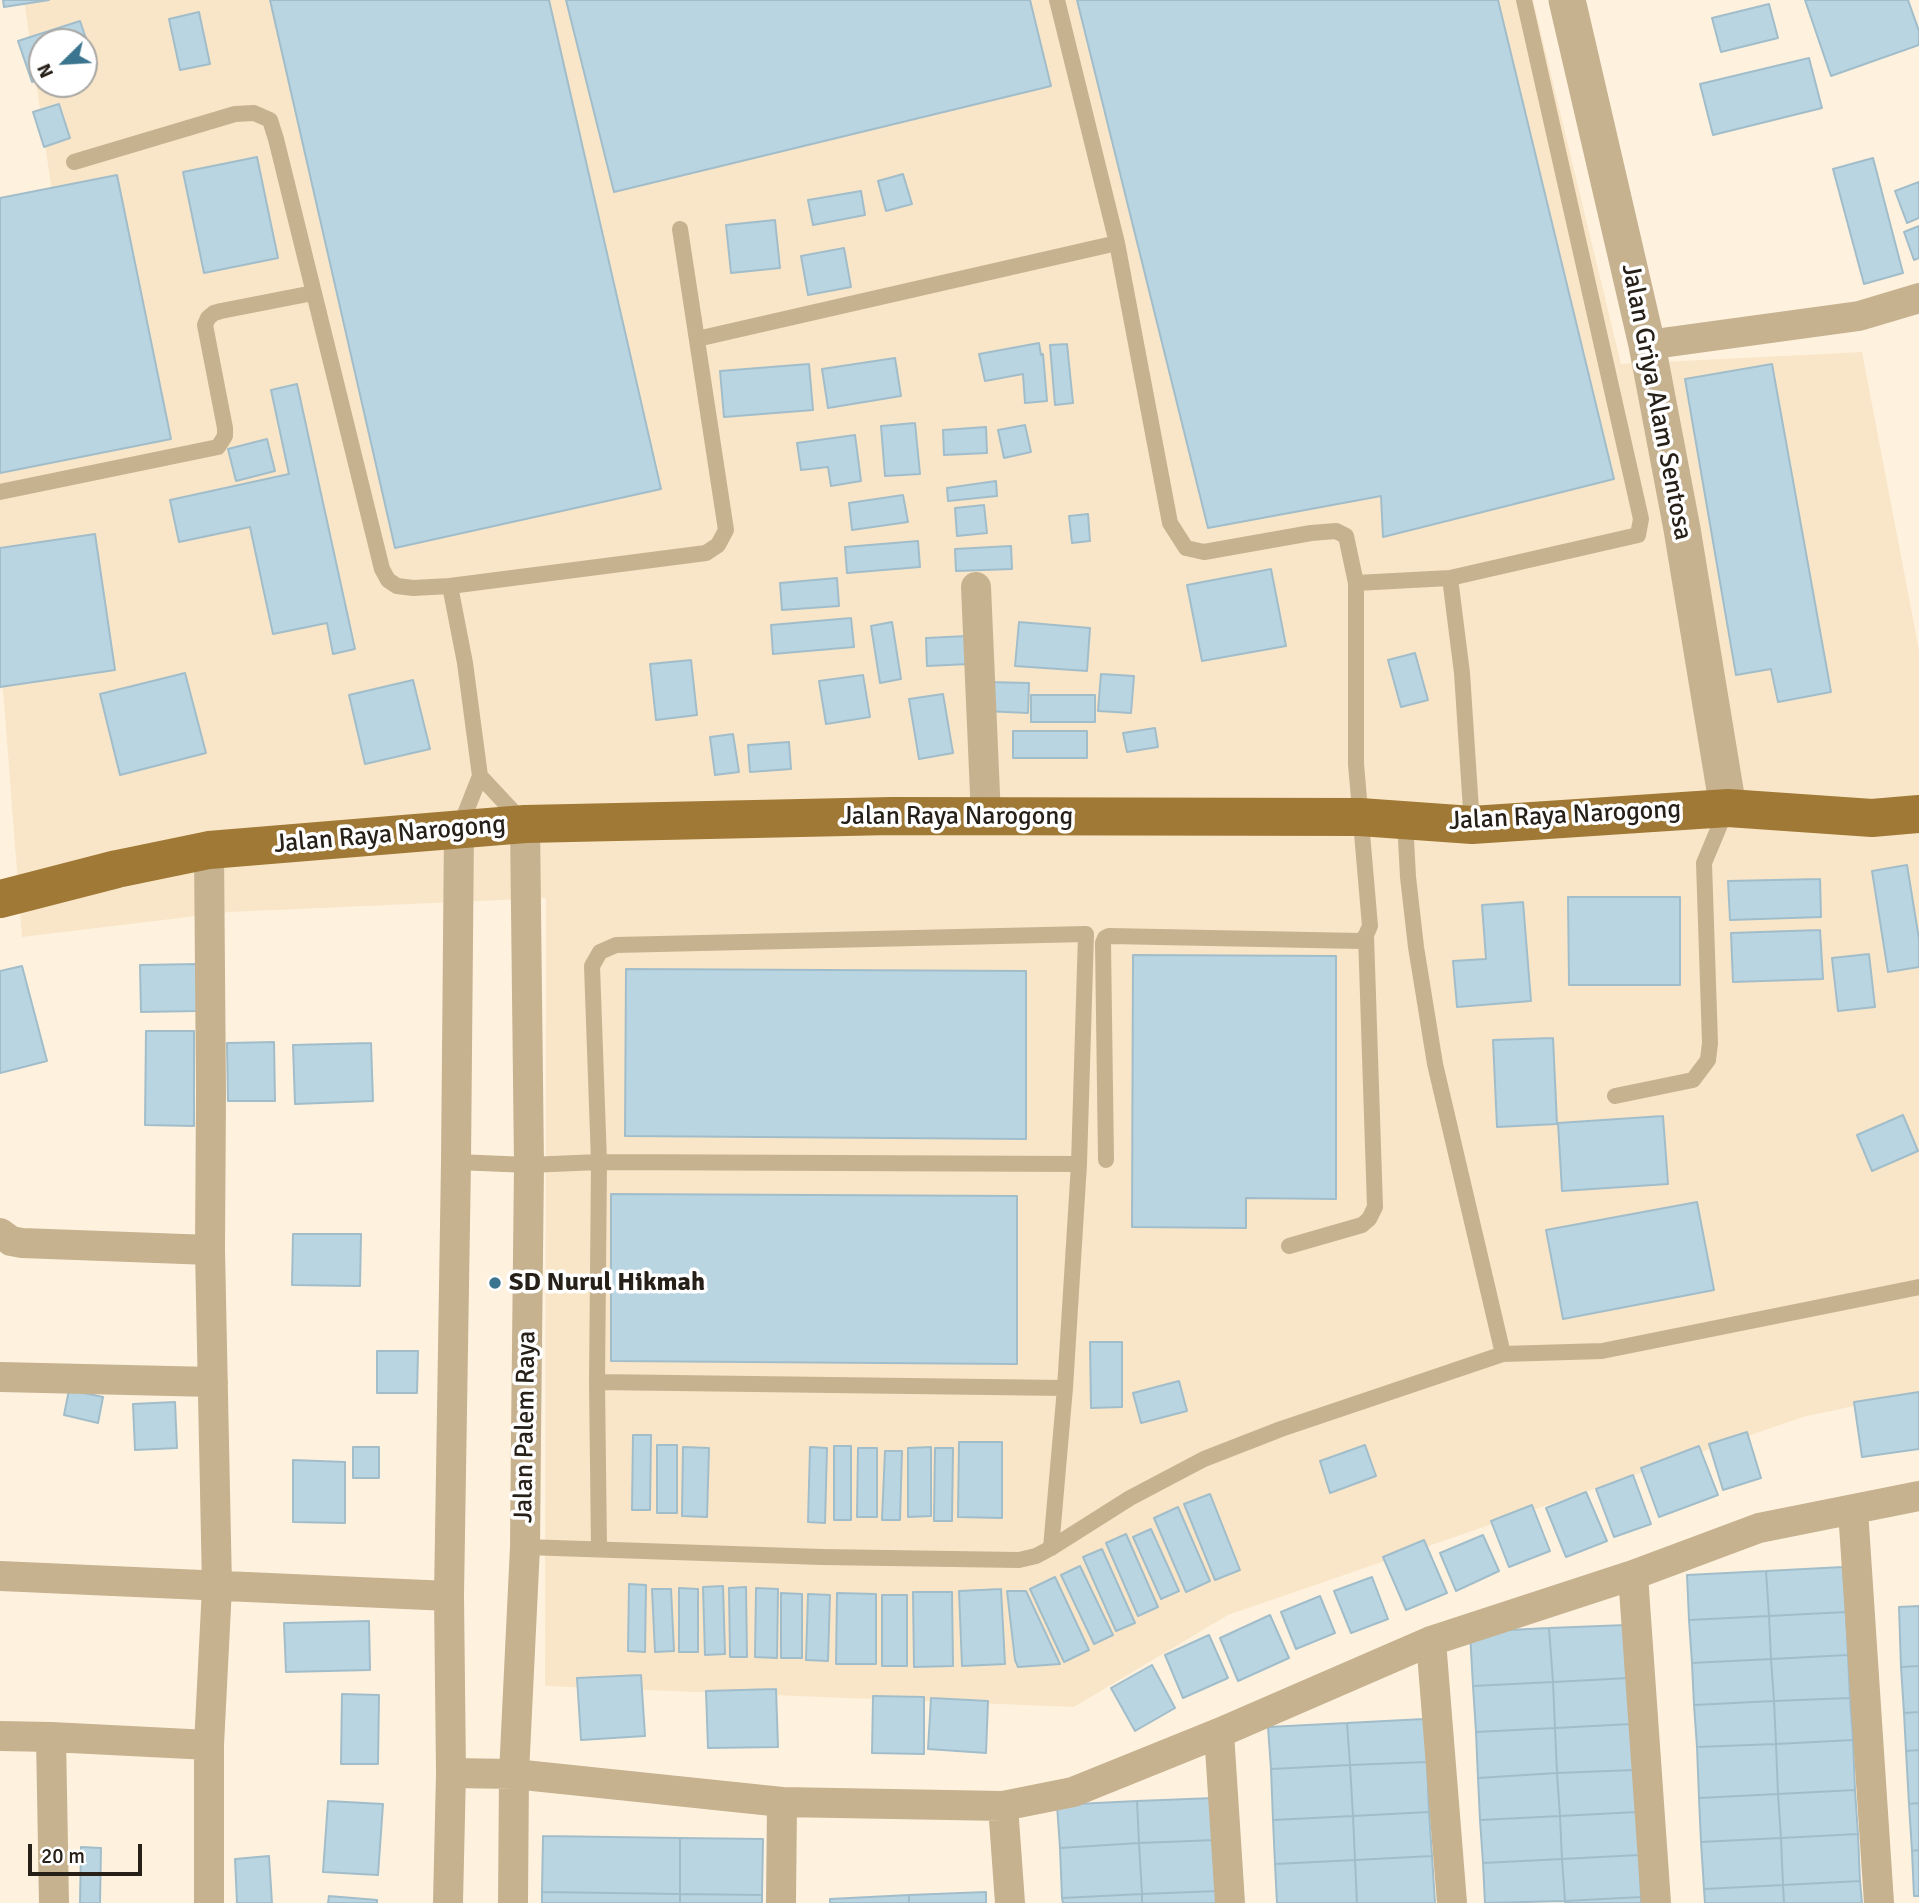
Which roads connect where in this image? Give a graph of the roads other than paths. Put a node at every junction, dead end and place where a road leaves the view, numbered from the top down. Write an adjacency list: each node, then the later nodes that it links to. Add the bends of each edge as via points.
1 (1057, 0): 6 (lane)
2 (1524, 0): 12 (lane, via 1641,519 1638,535)
3 (1567, 0): 10 (street, Jalan Griya Alam Sentosa)
4 (74, 162): 7 (lane, via 235,114 254,113 270,120)
5 (680, 229): 9 (lane)
6 (1117, 243): 9 (lane); 13 (lane, via 1170,523 1178,537 1186,548 1204,552 1336,531 1346,536)
7 (313, 293): 11 (lane, via 221,311 208,318 205,325 225,428 218,447); 14 (lane, via 382,569 397,586)
8 (1919, 298): 10 (street, via 1858,316)
9 (697, 339): 14 (lane, via 724,507 726,530 718,545 706,553)
10 (1647, 345): 17 (street, Jalan Griya Alam Sentosa)
11 (0, 492)
12 (1450, 578): 13 (lane); 23 (lane, via 1462,673)
13 (1356, 583): 20 (lane)
14 (450, 586): 16 (lane)
15 (976, 587): 19 (street)
16 (480, 776): 22 (lane); 24 (lane)
17 (1728, 808): 18 (main road, Jalan Raya Narogong, via 1872,818); 23 (main road, Jalan Raya Narogong); 28 (lane, via 1704,863 1709,1060 1693,1080)
18 (1919, 814)
19 (986, 817): 20 (main road, Jalan Raya Narogong); 22 (main road, Jalan Raya Narogong)
20 (1360, 817): 21 (main road, Jalan Raya Narogong); 27 (lane, via 1370,926)
21 (1405, 820): 23 (main road, Jalan Raya Narogong); 38 (lane, via 1415,935 1435,1064)
22 (525, 824): 24 (main road, Jalan Raya Narogong); 33 (street, Jalan Palem Raya)
23 (1472, 825)
24 (459, 829): 25 (main road, Jalan Raya Narogong); 30 (street)
25 (209, 850): 26 (main road, Jalan Raya Narogong); 36 (street)
26 (0, 899)
27 (1366, 935): 29 (lane, via 1361,941 1105,938); 35 (lane, via 1375,1207 1362,1226)
28 (1615, 1096)
29 (1106, 1160)
30 (456, 1162): 33 (lane); 51 (street)
31 (598, 1162): 32 (lane); 32 (lane, via 592,966 600,952 616,945 1086,934); 33 (lane); 41 (lane)
32 (1079, 1164): 42 (lane)
33 (529, 1165): 45 (street, Jalan Palem Raya)
34 (0, 1233): 36 (street, via 22,1243)
35 (1289, 1246)
36 (210, 1250): 40 (street)
37 (1919, 1287): 38 (lane, via 1601,1351)
38 (1503, 1354): 46 (lane, via 1204,1459)
39 (0, 1377): 40 (street)
40 (213, 1382): 50 (street)
41 (597, 1382): 42 (lane); 47 (lane)
42 (1066, 1388): 46 (lane)
43 (1919, 1496): 44 (street)
44 (1853, 1510): 48 (street, via 1759,1528); 70 (street)
45 (525, 1547): 47 (lane); 58 (street, Jalan Palem Raya)
46 (1051, 1548): 47 (lane, via 1019,1560)
47 (598, 1549)
48 (1633, 1575): 52 (street); 69 (street)
49 (0, 1576): 50 (street)
50 (218, 1587): 51 (street); 56 (street)
51 (449, 1596): 57 (street)
52 (1431, 1641): 53 (street); 68 (street)
53 (1219, 1733): 60 (street, via 1073,1792); 67 (street)
54 (0, 1736): 55 (street)
55 (51, 1737): 56 (street); 61 (street)
56 (209, 1745): 62 (street)
57 (451, 1773): 58 (street); 63 (street)
58 (514, 1774): 59 (street); 64 (street, Jalan Palem Raya)
59 (782, 1802): 60 (street); 65 (street)
60 (1003, 1806): 66 (street)
61 (54, 1903)
62 (209, 1903)
63 (448, 1903)
64 (513, 1903)
65 (781, 1903)
66 (1010, 1903)
67 (1230, 1903)
68 (1452, 1903)
69 (1656, 1903)
70 (1879, 1903)

